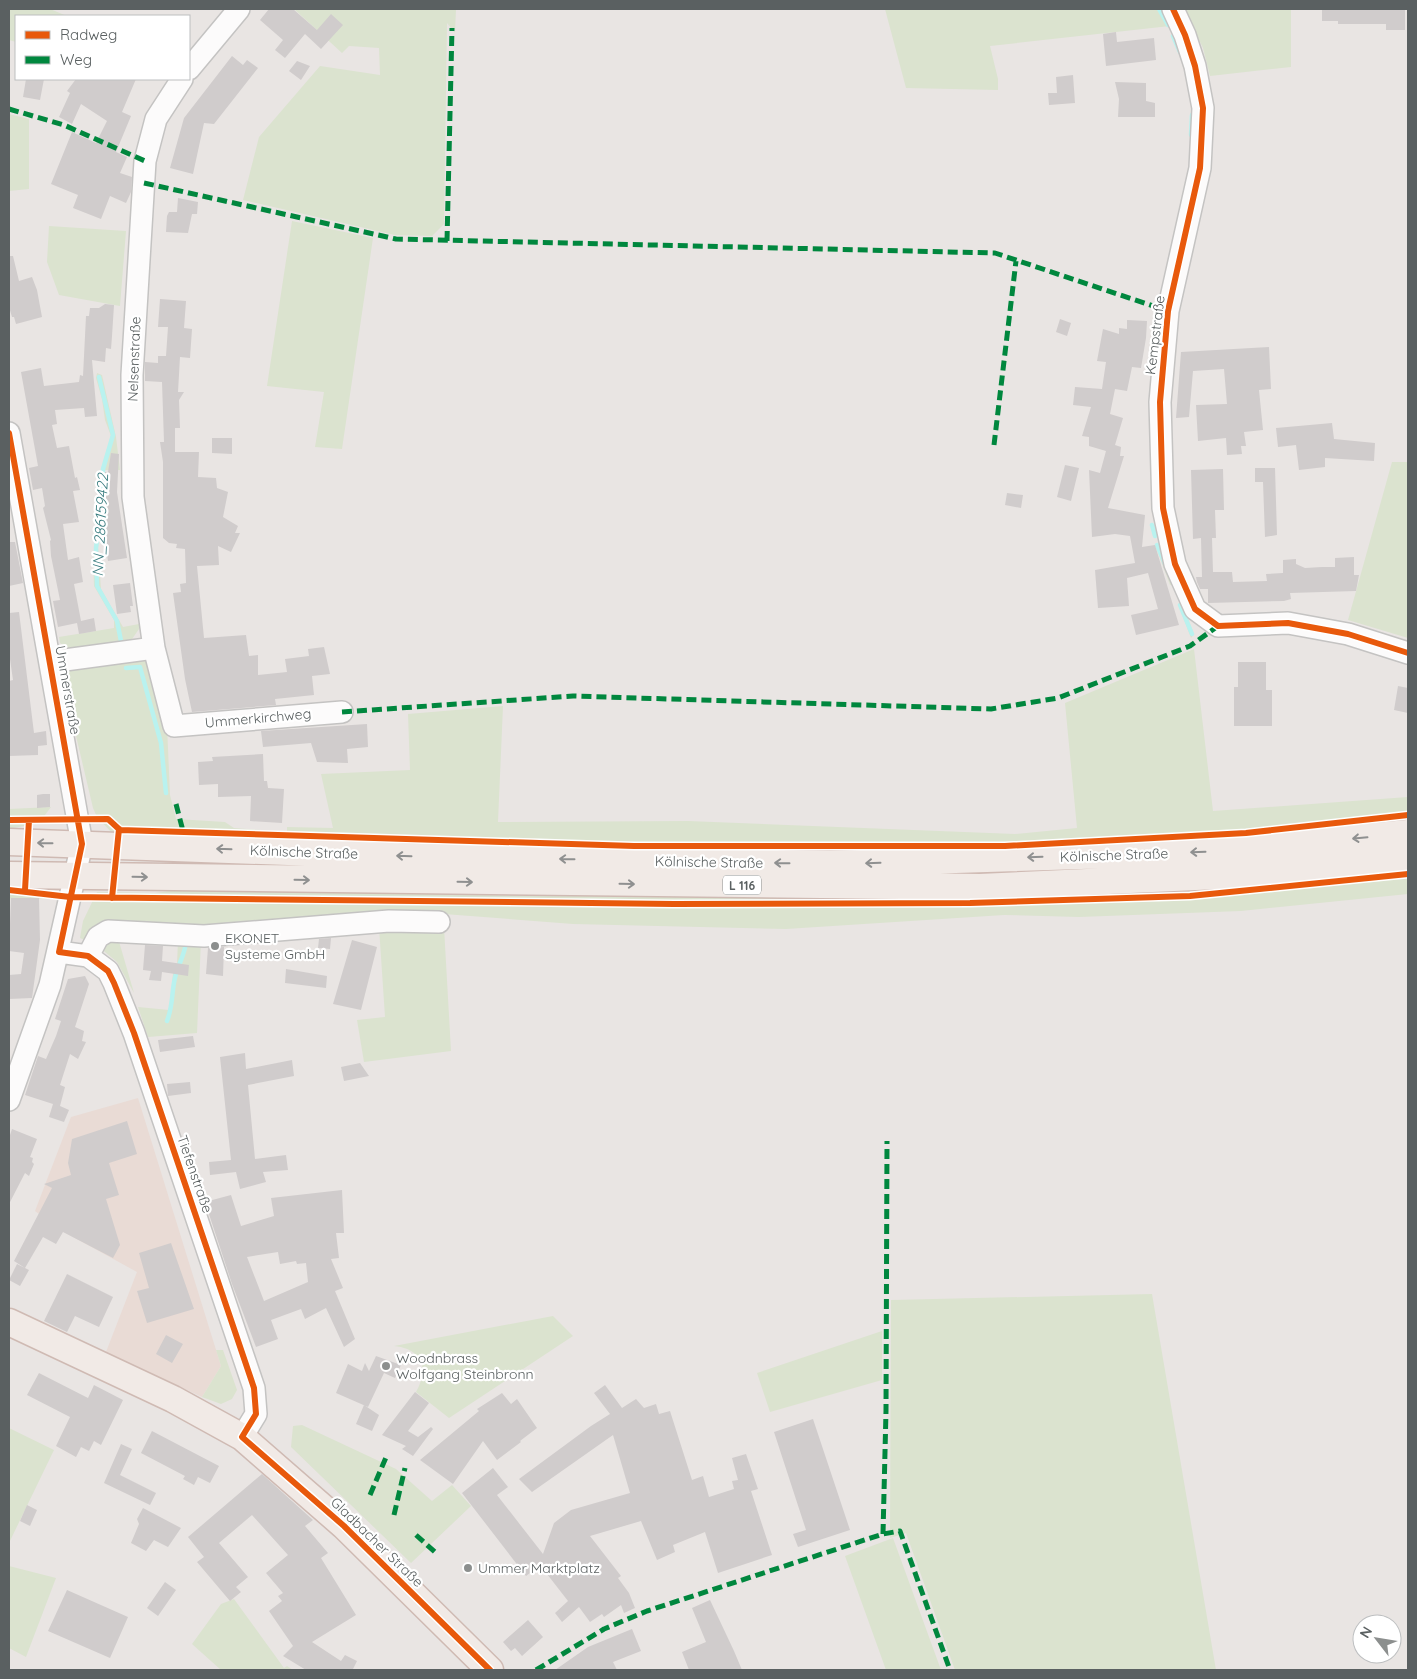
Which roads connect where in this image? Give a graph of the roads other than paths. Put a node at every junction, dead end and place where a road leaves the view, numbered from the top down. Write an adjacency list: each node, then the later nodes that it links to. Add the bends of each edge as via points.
1 (239, 9): 3 (street)
2 (1173, 9): 7 (street, Kempstraße, via 1195,66 1203,108 1200,168 1168,311 1160,402 1163,508 1175,564 1195,609 1218,626 1288,623 1348,634)
3 (190, 68)
4 (181, 80): 6 (street, Nelsenstraße, via 156,119 145,161 132,375 133,497)
5 (9, 433): 8 (street, Ummerstraße)
6 (154, 648): 8 (street); 10 (street, Nelsenstraße)
7 (1408, 653)
8 (50, 662): 13 (street, Ummerstraße)
9 (342, 712): 10 (street, Ummerkirchweg)
10 (174, 726)
11 (1408, 833): 13 (main road, Kölnische Straße / L 116, one-way to 13, via 1209,852 830,864 424,857)
12 (9, 842): 13 (main road, Kölnische Straße / L 116, one-way to 12)
13 (82, 844): 16 (street, Ummerstraße)
14 (1408, 858): 16 (main road, Kölnische Straße / L 116, one-way to 14, via 980,887 1239,875)
15 (9, 875): 16 (main road, Kölnische Straße / L 116)
16 (74, 876): 18 (street, Ummerstraße)
17 (439, 922): 19 (street, via 389,921 204,936 108,931 98,936)
18 (59, 952): 19 (street, Tiefenstraße); 20 (street, Ummerstraße)
19 (88, 956): 22 (street, Tiefenstraße, via 108,971 134,1033 254,1388 256,1414)
20 (9, 1100)
21 (9, 1322): 22 (main road, Gladbacher Straße, via 173,1398)
22 (242, 1437): 23 (main road, Gladbacher Straße, via 344,1526)
23 (490, 1670)

